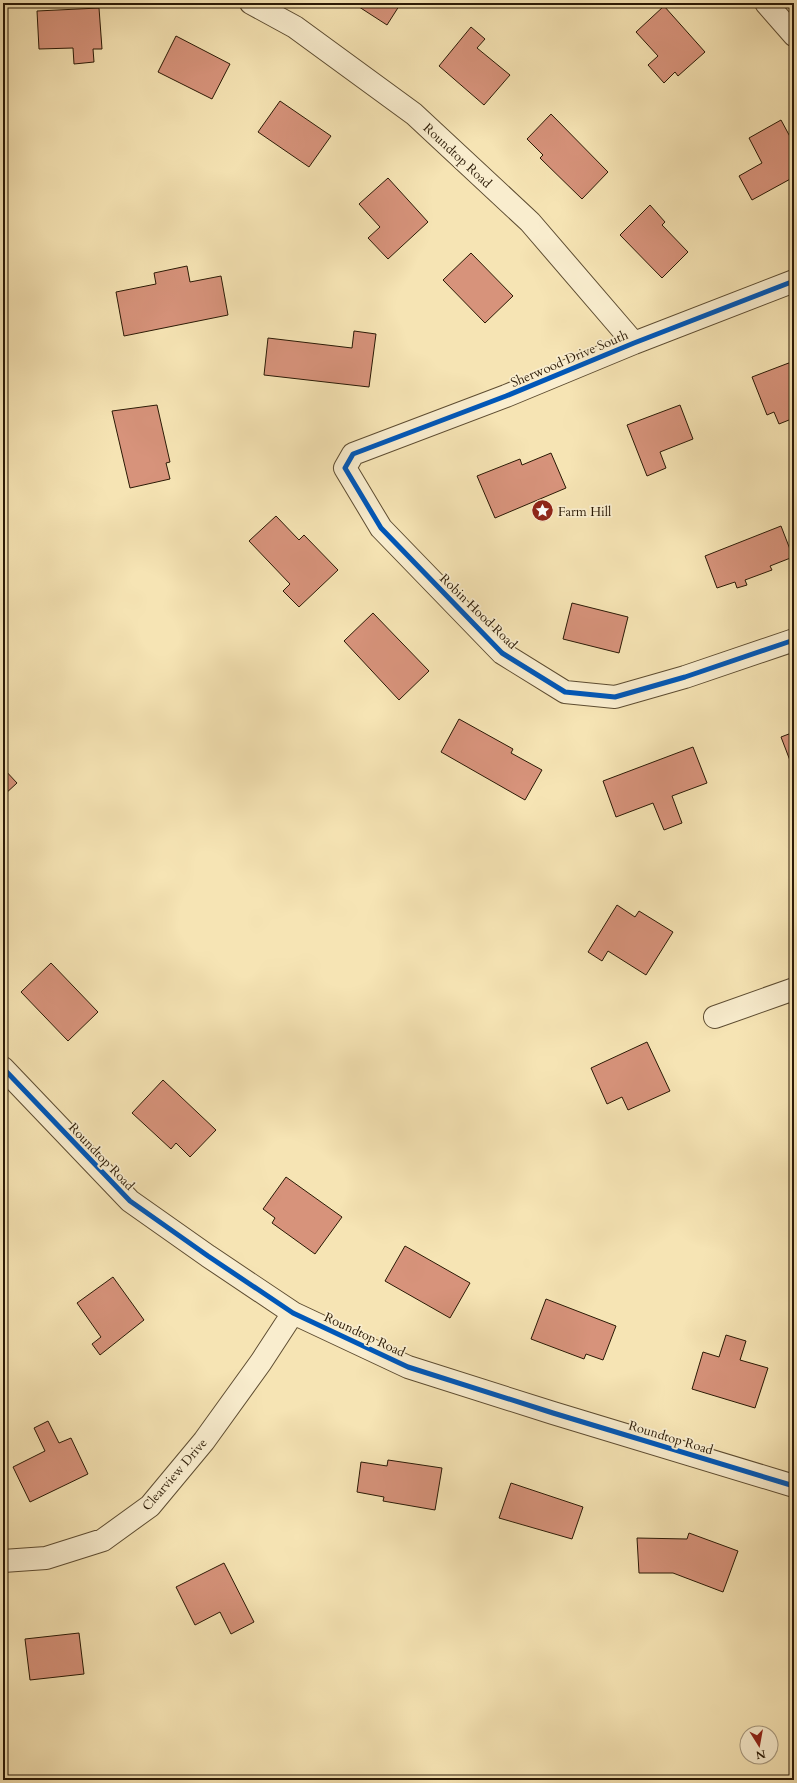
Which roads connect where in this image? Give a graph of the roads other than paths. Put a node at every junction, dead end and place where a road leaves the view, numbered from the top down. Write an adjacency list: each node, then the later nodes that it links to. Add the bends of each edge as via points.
1 (251, 3): 5 (street, Roundtop Road, via 295,27 414,114 530,222)
2 (766, 3): 3 (street)
3 (794, 35)
4 (794, 281): 5 (street, Sherwood Drive South)
5 (634, 343): 6 (street, Sherwood Drive South, via 506,396)
6 (353, 454): 7 (street, Robin Hood Road, via 345,468 381,528 502,653 565,692 615,697 685,677)
7 (794, 640)
8 (794, 989): 9 (street)
9 (715, 1017)
10 (3, 1068): 11 (street, Roundtop Road, via 130,1201)
11 (293, 1313): 12 (street, Roundtop Road, via 408,1367); 13 (street, Clearview Drive, via 204,1441 150,1506 103,1540 46,1558)
12 (794, 1486)
13 (3, 1561)

